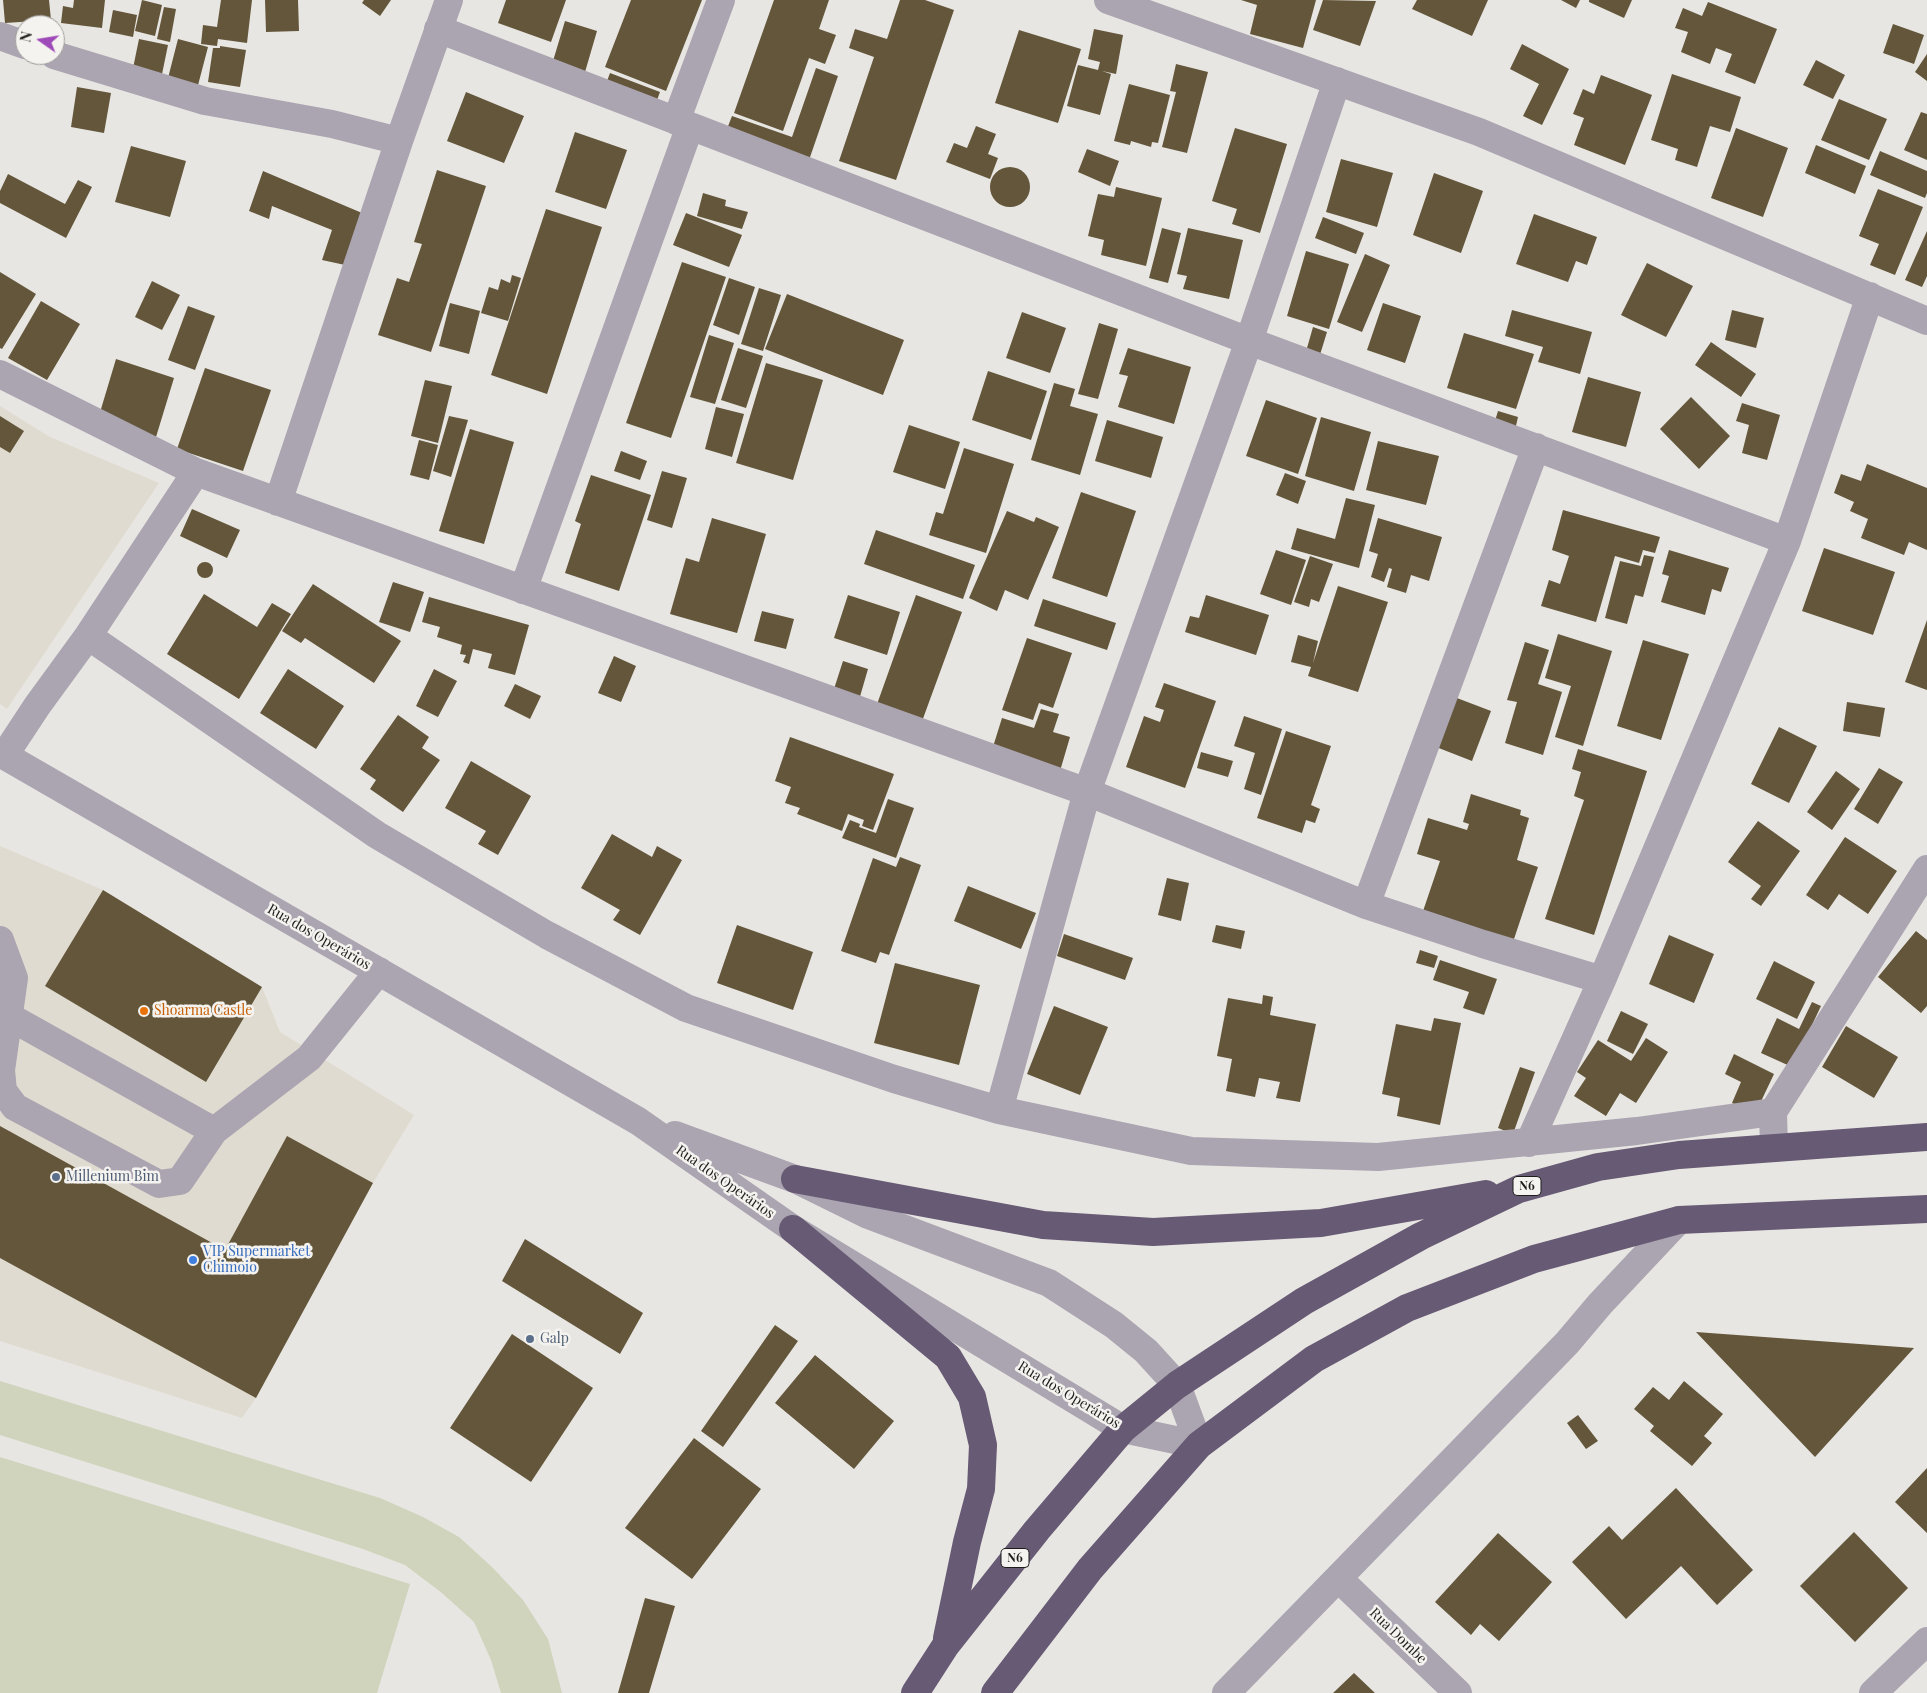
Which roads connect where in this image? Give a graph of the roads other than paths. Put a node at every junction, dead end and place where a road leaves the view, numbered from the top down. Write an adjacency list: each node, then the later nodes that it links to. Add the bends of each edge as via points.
1 (449, 0): 4 (street)
2 (721, 0): 9 (street)
3 (1108, 0): 8 (street)
4 (438, 29): 9 (street); 10 (street)
5 (0, 36): 6 (street)
6 (15, 41)
7 (65, 58): 10 (street, via 205,101 332,124)
8 (1337, 81): 11 (street, via 1480,132); 13 (street)
9 (683, 123): 13 (street); 19 (street)
10 (398, 141): 17 (street)
11 (1870, 296): 12 (street); 18 (street)
12 (1927, 321)
13 (1249, 341): 15 (street); 22 (street)
14 (0, 374): 16 (street)
15 (1536, 447): 18 (street); 24 (street)
16 (196, 472): 17 (street); 20 (street)
17 (278, 502): 19 (street)
18 (1787, 541): 27 (street)
19 (523, 590): 22 (street)
20 (88, 636): 21 (street); 29 (street, via 377,835 547,935 686,1008 894,1079)
21 (2, 754): 26 (street, Rua dos Operários)
22 (1087, 792): 24 (street); 29 (street)
23 (1927, 869): 30 (street)
24 (1366, 905): 27 (street)
25 (0, 940): 28 (street, via 14,978)
26 (379, 971): 31 (street, Rua dos Operários); 32 (street, via 309,1058)
27 (1602, 980): 34 (street)
28 (8, 1016): 32 (street); 32 (street, via 3,1092 15,1107 159,1184 180,1181)
29 (999, 1110): 34 (street, via 1191,1151 1378,1157)
30 (1772, 1112): 34 (street); 35 (street)
31 (638, 1121): 36 (street, Rua dos Operários); 40 (street, Rua dos Operários)
32 (214, 1131)
33 (1927, 1137): 35 (highway, N6)
34 (1529, 1143)
35 (1774, 1148): 37 (highway, N6, via 1679,1155 1598,1167)
36 (795, 1179): 37 (highway, via 1043,1225 1153,1232 1321,1222); 41 (street, Rua dos Operários, via 868,1215 1049,1282 1114,1325 1146,1351)
37 (1518, 1189): 41 (highway, N6, via 1421,1236 1304,1301)
38 (1927, 1209): 39 (highway)
39 (1678, 1220): 43 (highway, via 1534,1259 1407,1308 1314,1358); 44 (street, via 1567,1343)
40 (793, 1229): 42 (street, Rua dos Operários); 46 (highway, via 948,1357 972,1397 983,1445 981,1489)
41 (1177, 1385): 42 (highway, N6); 43 (street, Rua dos Operários)
42 (1123, 1429): 43 (street, Rua dos Operários); 46 (highway, N6)
43 (1199, 1444): 48 (highway, via 1090,1569)
44 (1339, 1579): 49 (street); 50 (street, Rua Dombe)
45 (1927, 1641): 51 (street)
46 (946, 1644): 47 (highway, N6)
47 (915, 1693)
48 (995, 1693)
49 (1226, 1693)
50 (1458, 1693)
51 (1873, 1693)

